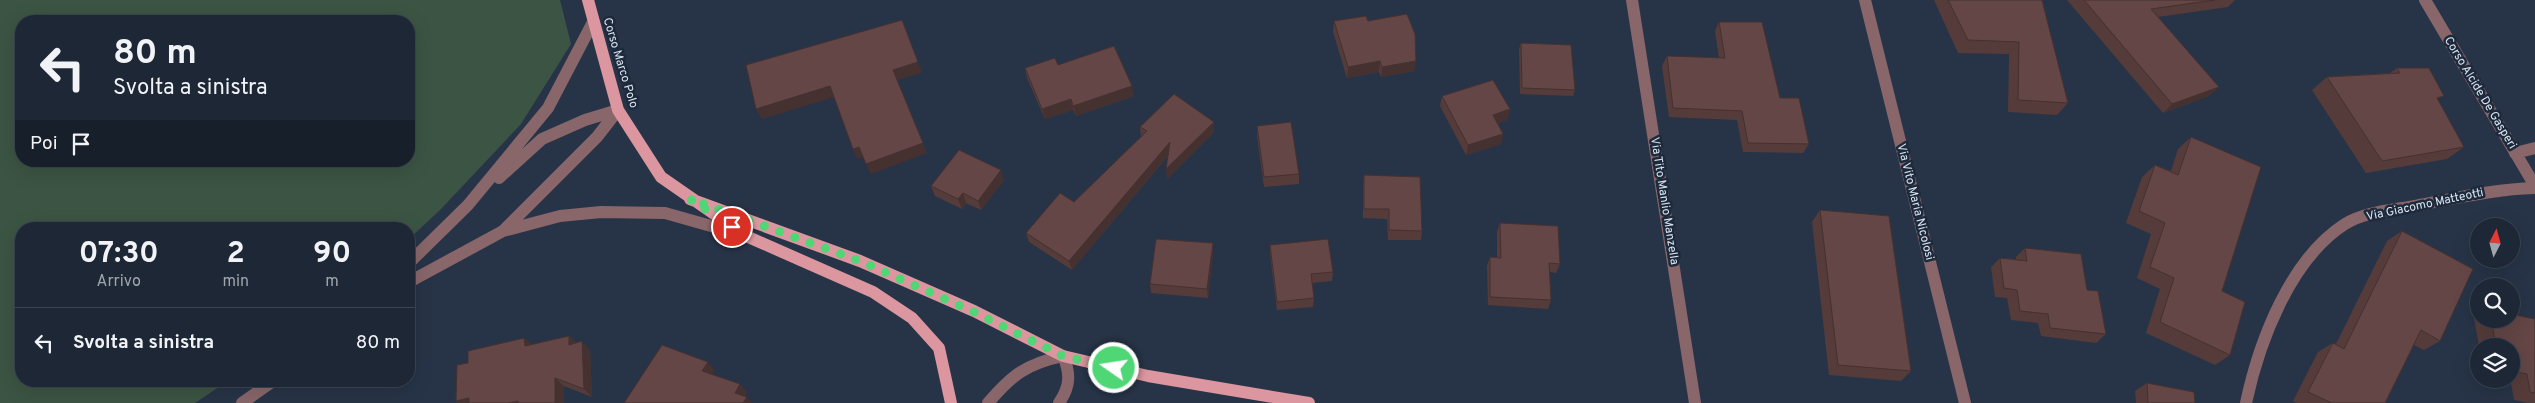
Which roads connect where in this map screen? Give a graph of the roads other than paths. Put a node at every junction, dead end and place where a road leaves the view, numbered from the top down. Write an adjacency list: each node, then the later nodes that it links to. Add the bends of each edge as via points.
1 (588, 0): 5 (main road, Corso Marco Polo)
2 (1632, 0): 23 (street, Via Tito Manlio Manzella)
3 (1865, 0): 24 (street, Via Vito Maria Nicolosi)
4 (2425, 0): 8 (street, Corso Alcide De Gasperi)
5 (593, 22): 6 (main road, Corso Marco Polo); 11 (street, via 548,108)
6 (618, 110): 10 (main road, Corso Marco Polo, via 661,177); 11 (street, via 542,139); 12 (street, via 597,137)
7 (2535, 148): 8 (street)
8 (2515, 153): 9 (street, Corso Alcide De Gasperi)
9 (2535, 187): 25 (street, Via Giacomo Matteotti, via 2508,188 2386,211 2346,223 2320,244 2274,314 2249,385)
10 (690, 199): 13 (main road); 16 (main road, via 860,261)
11 (468, 205): 14 (street)
12 (503, 231): 13 (street, via 560,216 601,212 665,213); 15 (street)
13 (746, 236): 19 (main road, via 873,292 912,318 938,348)
14 (415, 257)
15 (415, 279)
16 (1063, 356): 20 (street, via 1034,361 1011,376); 21 (street, via 1070,371 1068,392); 22 (main road, via 1148,376)
17 (265, 387): 18 (street)
18 (242, 403)
19 (951, 403)
20 (988, 403)
21 (1059, 403)
22 (1309, 403)
23 (1695, 403)
24 (1965, 403)
25 (2246, 403)

